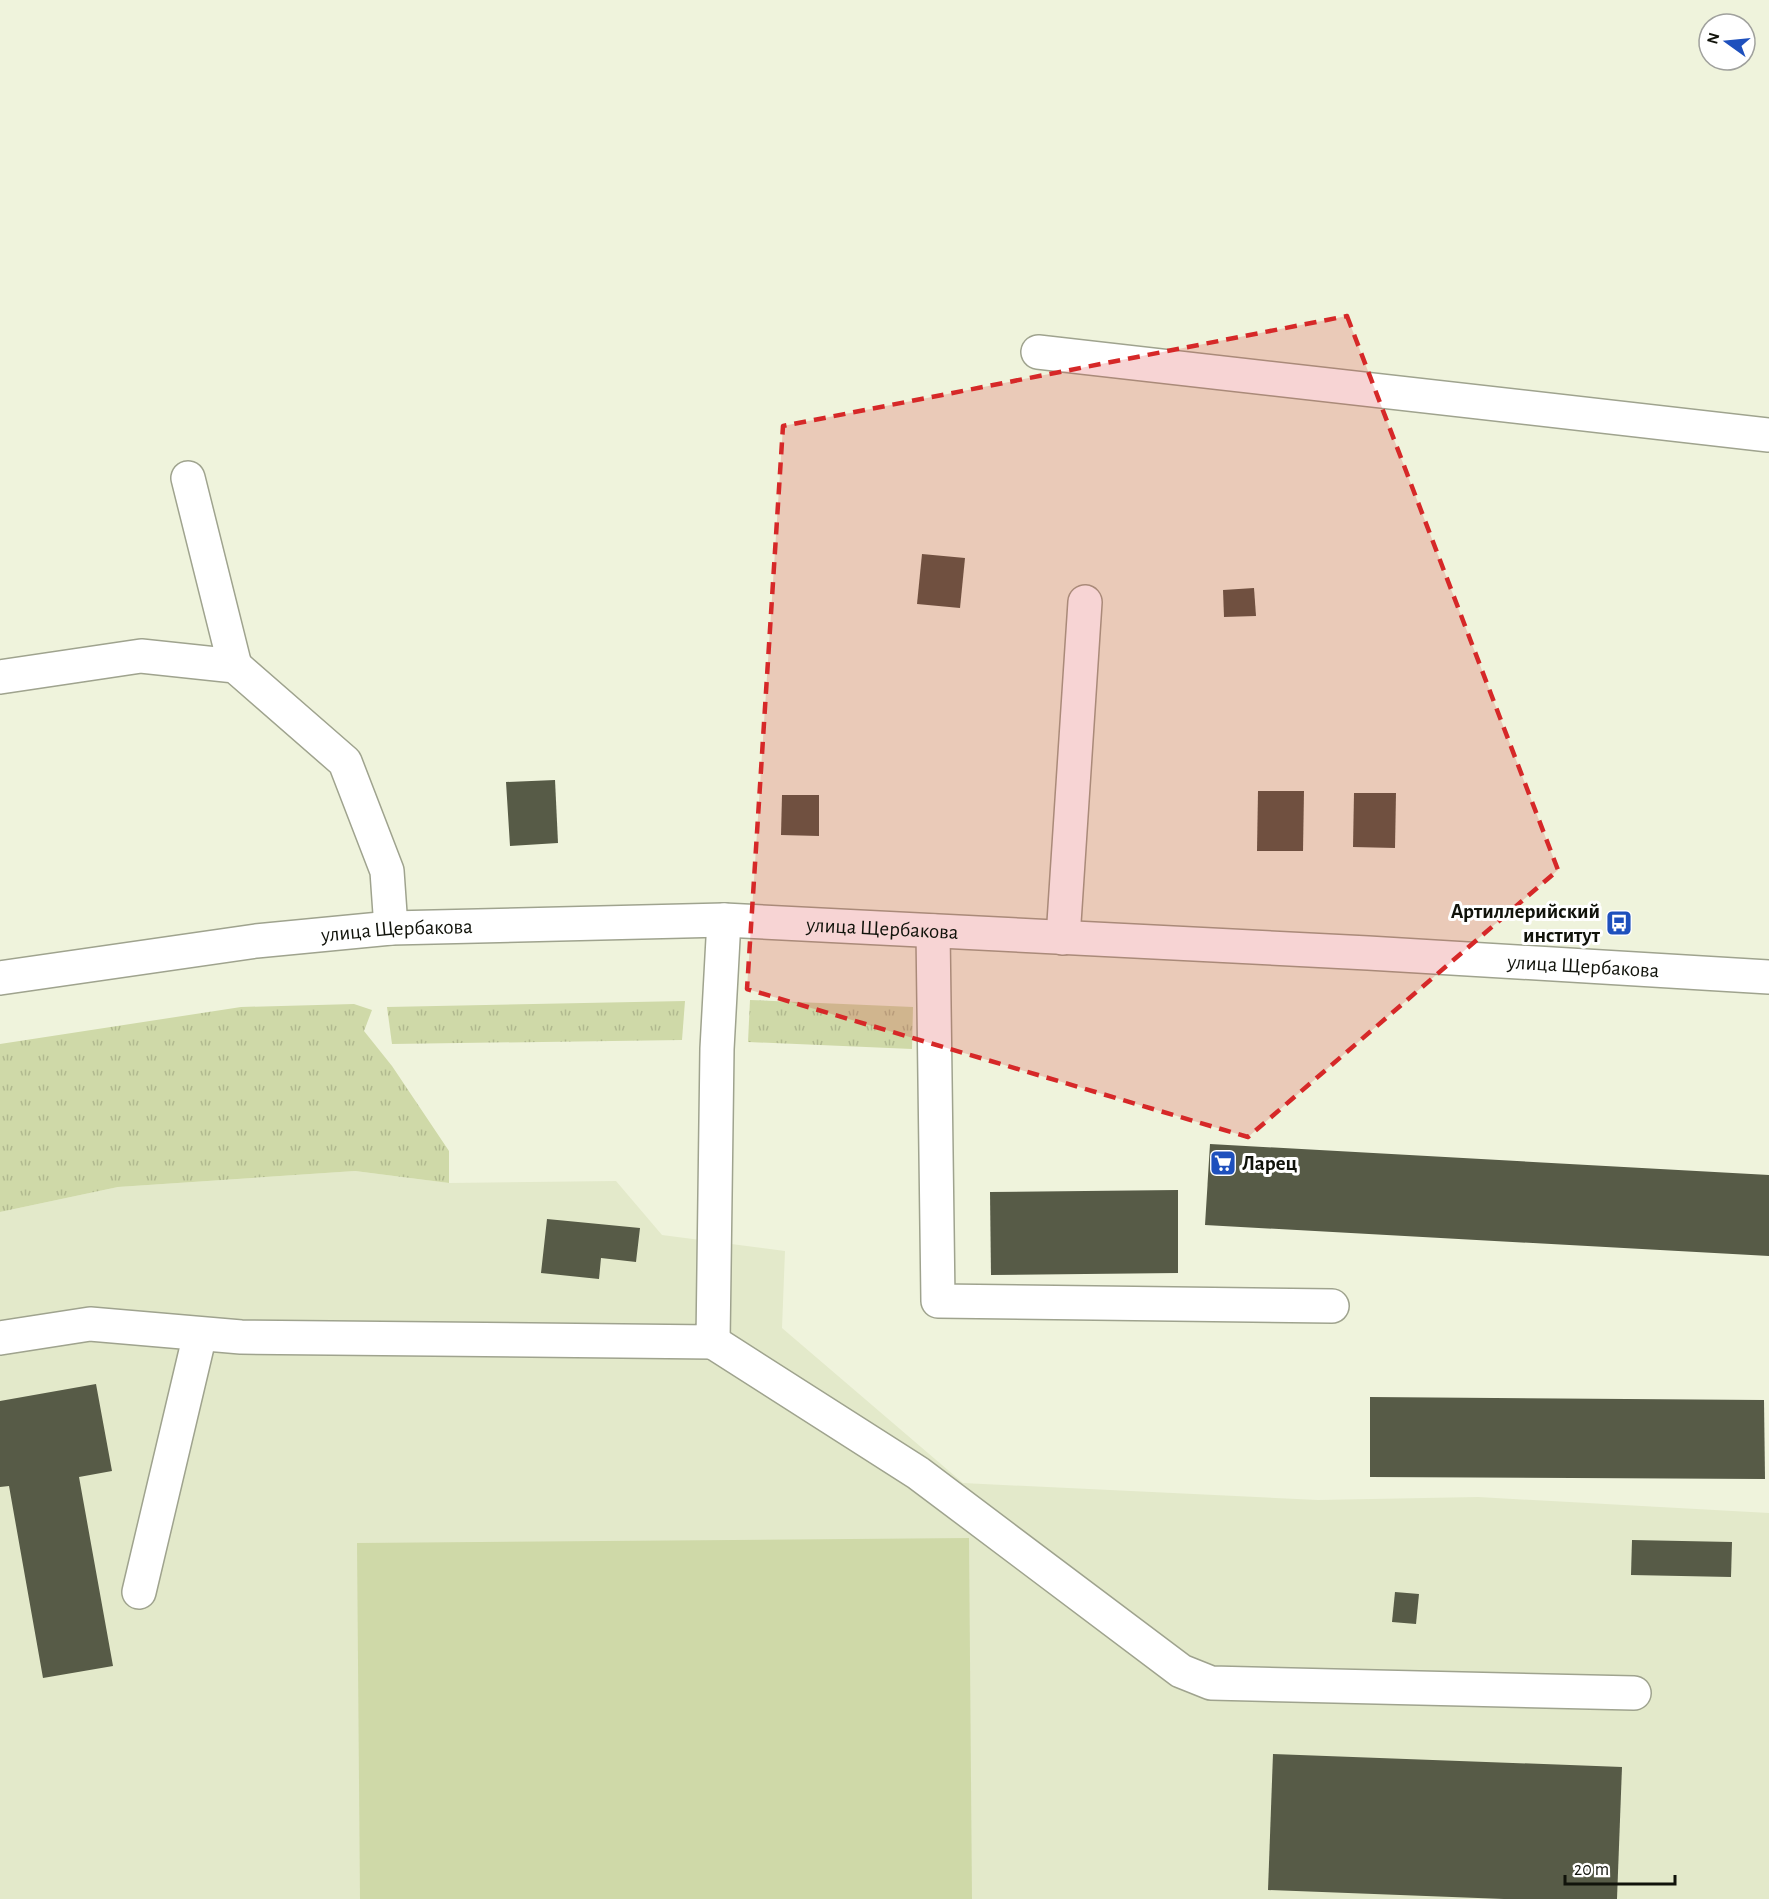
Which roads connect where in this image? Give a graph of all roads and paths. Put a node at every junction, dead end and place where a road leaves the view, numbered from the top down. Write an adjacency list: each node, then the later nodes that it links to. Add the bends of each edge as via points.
1 (1038, 352): 2 (main road)
2 (1769, 435)
3 (188, 478): 5 (main road)
4 (1085, 602): 10 (main road)
5 (235, 666): 6 (main road, via 141,656); 8 (main road, via 345,762 387,871)
6 (0, 677)
7 (724, 920): 8 (main road, улица Щербакова); 9 (main road, улица Щербакова); 16 (main road, via 717,1049)
8 (391, 928): 12 (main road, улица Щербакова, via 256,941)
9 (933, 931): 10 (main road, улица Щербакова); 13 (main road, via 938,1301)
10 (1063, 938): 11 (main road, улица Щербакова)
11 (1769, 977)
12 (0, 978)
13 (1332, 1306)
14 (200, 1334): 15 (main road, via 90,1324); 16 (main road); 17 (main road)
15 (0, 1338)
16 (713, 1342): 18 (main road, via 918,1473 1181,1671 1211,1683)
17 (139, 1592)
18 (1635, 1693)

